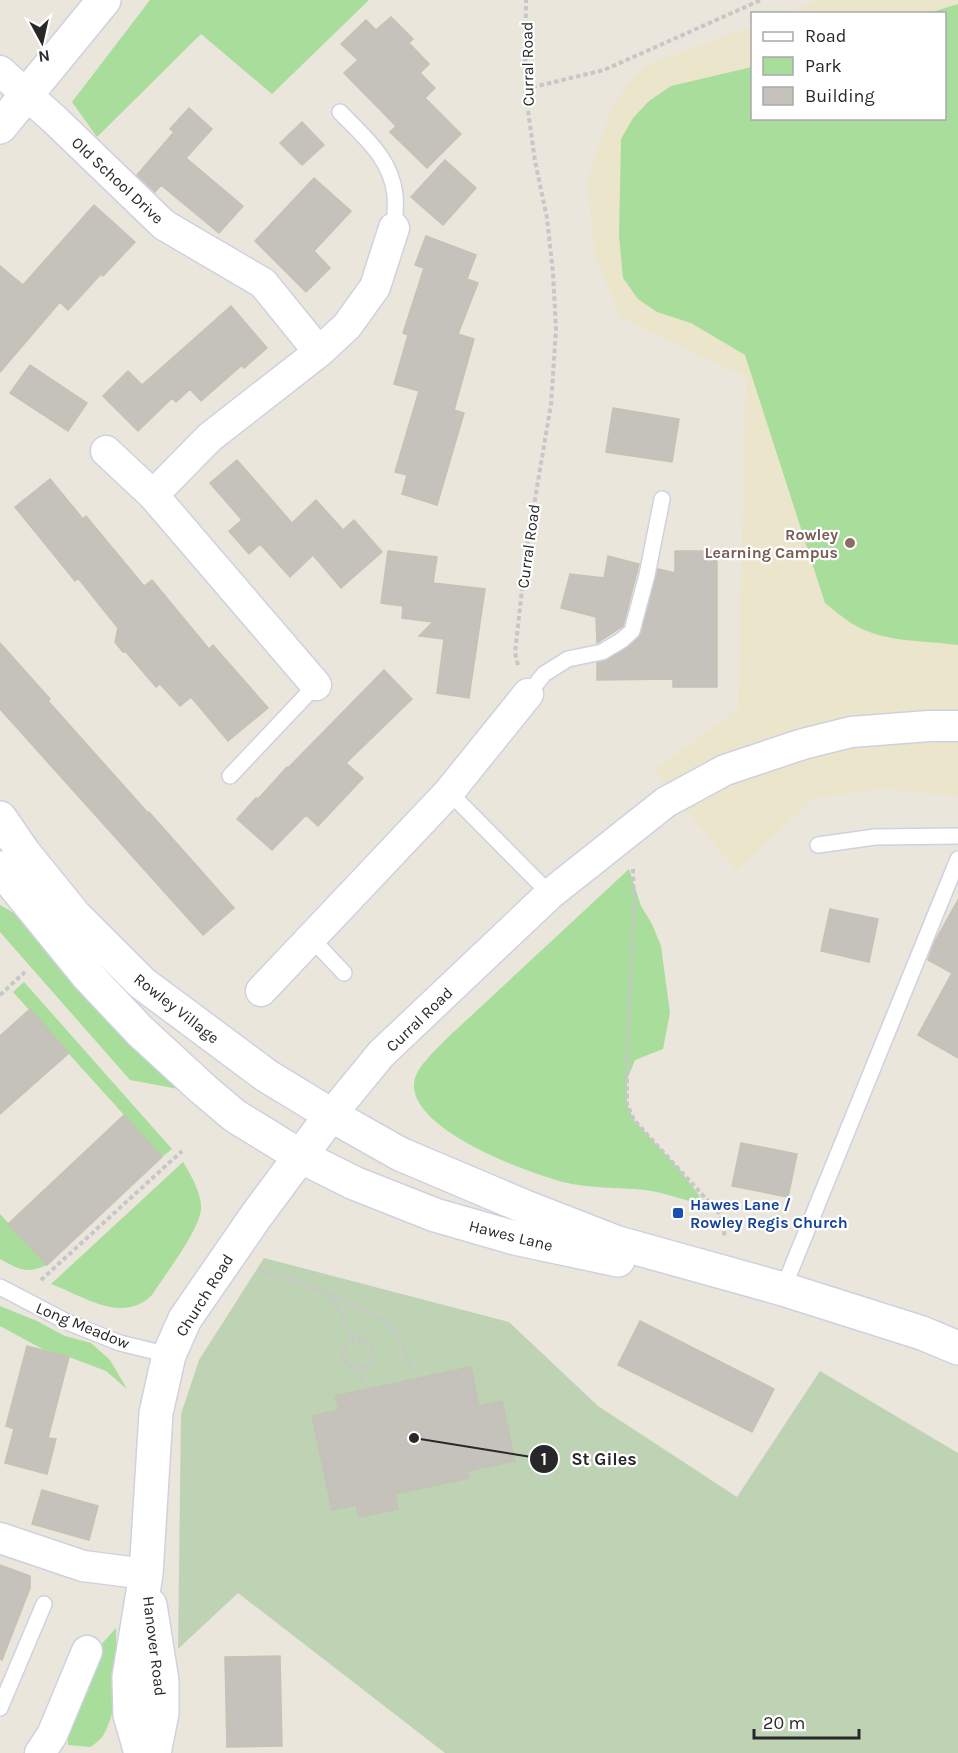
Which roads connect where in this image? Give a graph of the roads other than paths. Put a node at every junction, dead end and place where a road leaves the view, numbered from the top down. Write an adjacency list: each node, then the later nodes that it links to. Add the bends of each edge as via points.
1 (104, 0): 3 (main road)
2 (0, 71): 3 (street, Old School Drive)
3 (27, 95): 5 (main road); 7 (street, Old School Drive, via 164,225 263,283)
4 (340, 112): 6 (lane, via 379,152 391,174)
5 (0, 127)
6 (394, 228): 7 (street, via 375,287 347,326)
7 (319, 352): 9 (street, via 210,437)
8 (106, 451): 9 (street)
9 (153, 495): 11 (street)
10 (662, 499): 12 (lane, via 632,631 602,652 568,659 544,674)
11 (316, 685): 14 (lane)
12 (528, 694): 15 (street)
13 (958, 726): 21 (street, Curral Road, via 851,732 725,770 666,802)
14 (230, 776)
15 (450, 792): 21 (lane); 22 (street)
16 (0, 818): 25 (main road, Rowley Village, via 75,916 142,984 267,1076)
17 (958, 836): 18 (lane, via 875,837)
18 (819, 845)
19 (958, 859): 29 (lane)
20 (0, 868): 26 (main road, via 88,977 140,1031 235,1116)
21 (550, 894): 25 (street, Curral Road, via 381,1054)
22 (311, 938): 23 (lane); 24 (street)
23 (345, 973)
24 (261, 991)
25 (331, 1115): 26 (main road, Church Road); 27 (main road, Hawes Lane, via 400,1154 532,1209 618,1243)
26 (300, 1156): 27 (main road, Hawes Lane, via 354,1183 435,1215 515,1238 634,1263); 31 (main road, Church Road, via 185,1319)
27 (733, 1275): 29 (main road, Hawes Lane)
28 (0, 1287): 31 (lane, Long Meadow, via 67,1322 120,1343)
29 (783, 1289): 30 (main road, Hawes Lane, via 922,1332)
30 (958, 1348)
31 (168, 1355): 32 (main road, Church Road, via 156,1413)
32 (151, 1503): 34 (main road, Hanover Road)
33 (0, 1538): 34 (street, via 83,1566)
34 (146, 1574): 39 (main road, Hanover Road, via 129,1677 130,1715); 40 (main road, Hanover Road, via 162,1681 162,1713)
35 (44, 1604): 37 (lane)
36 (87, 1651): 38 (street, via 52,1736)
37 (0, 1708)
38 (40, 1753)
39 (141, 1753)
40 (154, 1753)

